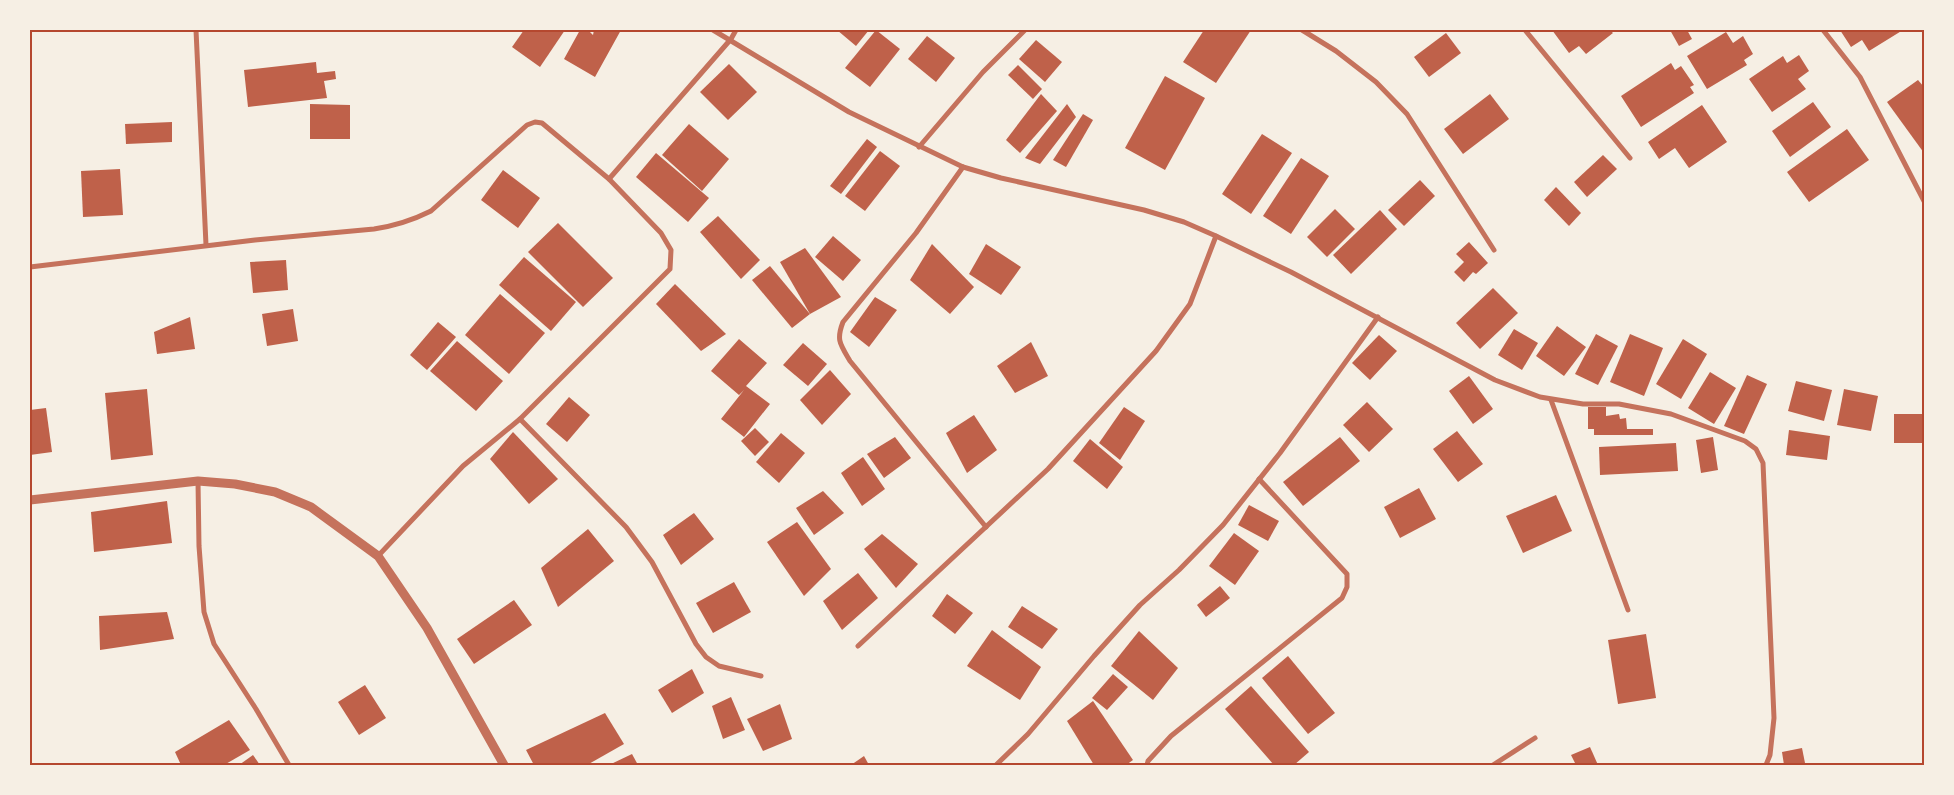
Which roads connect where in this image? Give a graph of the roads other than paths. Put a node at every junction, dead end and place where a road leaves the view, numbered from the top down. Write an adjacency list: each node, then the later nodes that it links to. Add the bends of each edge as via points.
1 (196, 30): 15 (street)
2 (713, 30): 8 (street)
3 (736, 30): 8 (street)
4 (1024, 30): 9 (street)
5 (1302, 30): 16 (street, via 1376,82 1408,114)
6 (1525, 30): 10 (street)
7 (1823, 30): 13 (street, via 1860,77)
8 (731, 39): 9 (street, via 849,112); 12 (street)
9 (919, 146): 11 (street)
10 (1630, 158)
11 (963, 167): 14 (street, via 1144,210); 24 (street, via 916,233 843,322 839,342 850,361)
12 (609, 179): 15 (street, via 542,123 535,122 431,211 415,219 374,230); 20 (street, via 672,250 670,269)
13 (1924, 201)
14 (1216, 236): 18 (street); 24 (street, via 1190,304 1156,351 1048,469)
15 (206, 245): 17 (street)
16 (1494, 250)
17 (30, 267)
18 (1378, 317): 19 (street, via 1495,380); 21 (street)
19 (1550, 400): 26 (street); 35 (street, via 1618,404 1671,414 1732,436 1756,449 1763,463 1774,718)
20 (520, 419): 25 (street, via 463,466); 28 (street, via 626,527 652,562 706,657 719,666)
21 (1259, 479): 32 (street, via 1223,525 1140,605 1028,734); 33 (street, via 1347,574 1347,587 1342,598 1171,736)
22 (198, 481): 23 (street); 25 (street, via 275,492 310,507); 30 (street, via 204,612 214,644)
23 (30, 500)
24 (986, 527): 27 (street)
25 (378, 556): 31 (street, via 426,628)
26 (1628, 610)
27 (858, 646)
28 (761, 676)
29 (1534, 738): 34 (street)
30 (289, 765)
31 (504, 765)
32 (996, 765)
33 (1147, 765)
34 (1493, 765)
35 (1766, 765)

